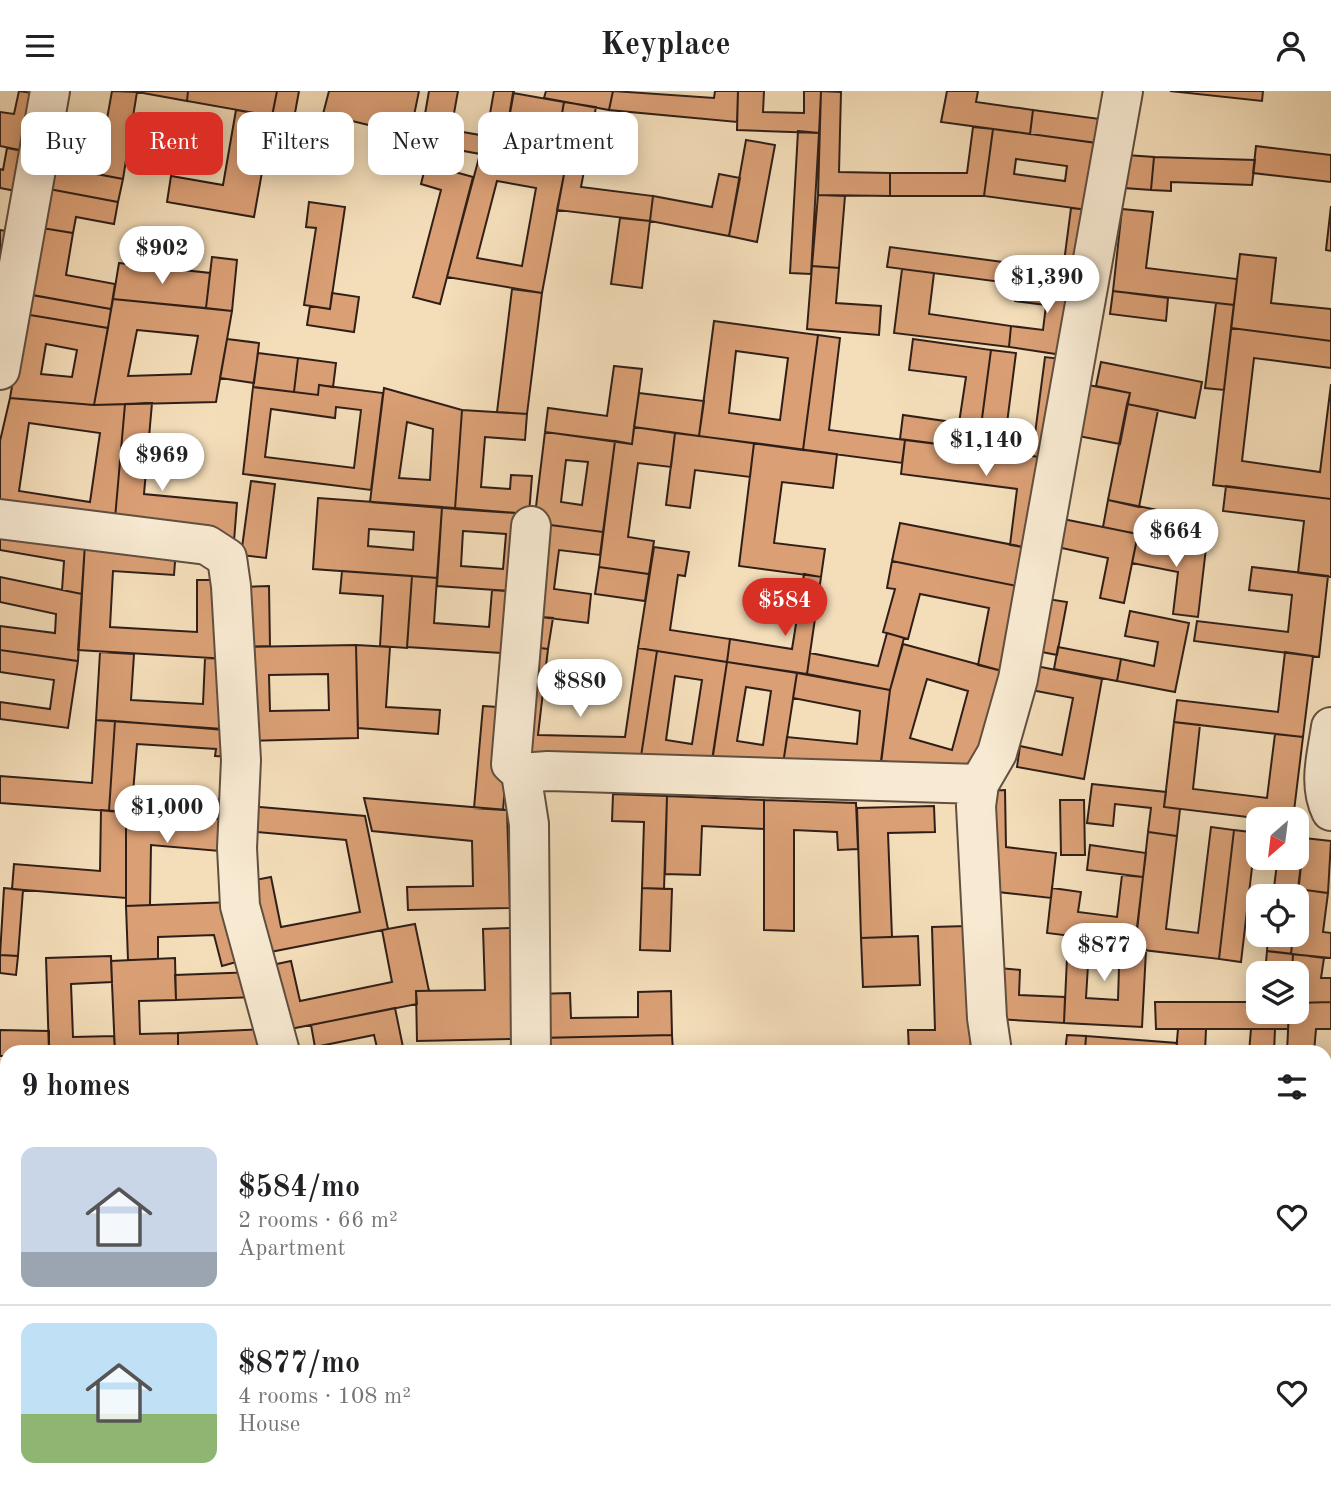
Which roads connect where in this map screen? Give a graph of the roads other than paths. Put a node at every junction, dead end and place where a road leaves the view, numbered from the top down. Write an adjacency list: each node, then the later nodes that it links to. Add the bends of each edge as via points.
1 (50, 91): 3 (street)
2 (1123, 91): 8 (street, via 1018,679 997,753)
3 (0, 370)
4 (0, 519): 10 (street, via 207,545 227,558 241,760 236,848 240,906)
5 (531, 526): 7 (street, via 511,764)
6 (1331, 727): 9 (street, via 1324,795)
7 (522, 773): 8 (street); 11 (street, via 529,824)
8 (979, 784): 12 (street, via 978,845)
9 (1331, 811)
10 (278, 1045)
11 (531, 1045)
12 (991, 1045)

